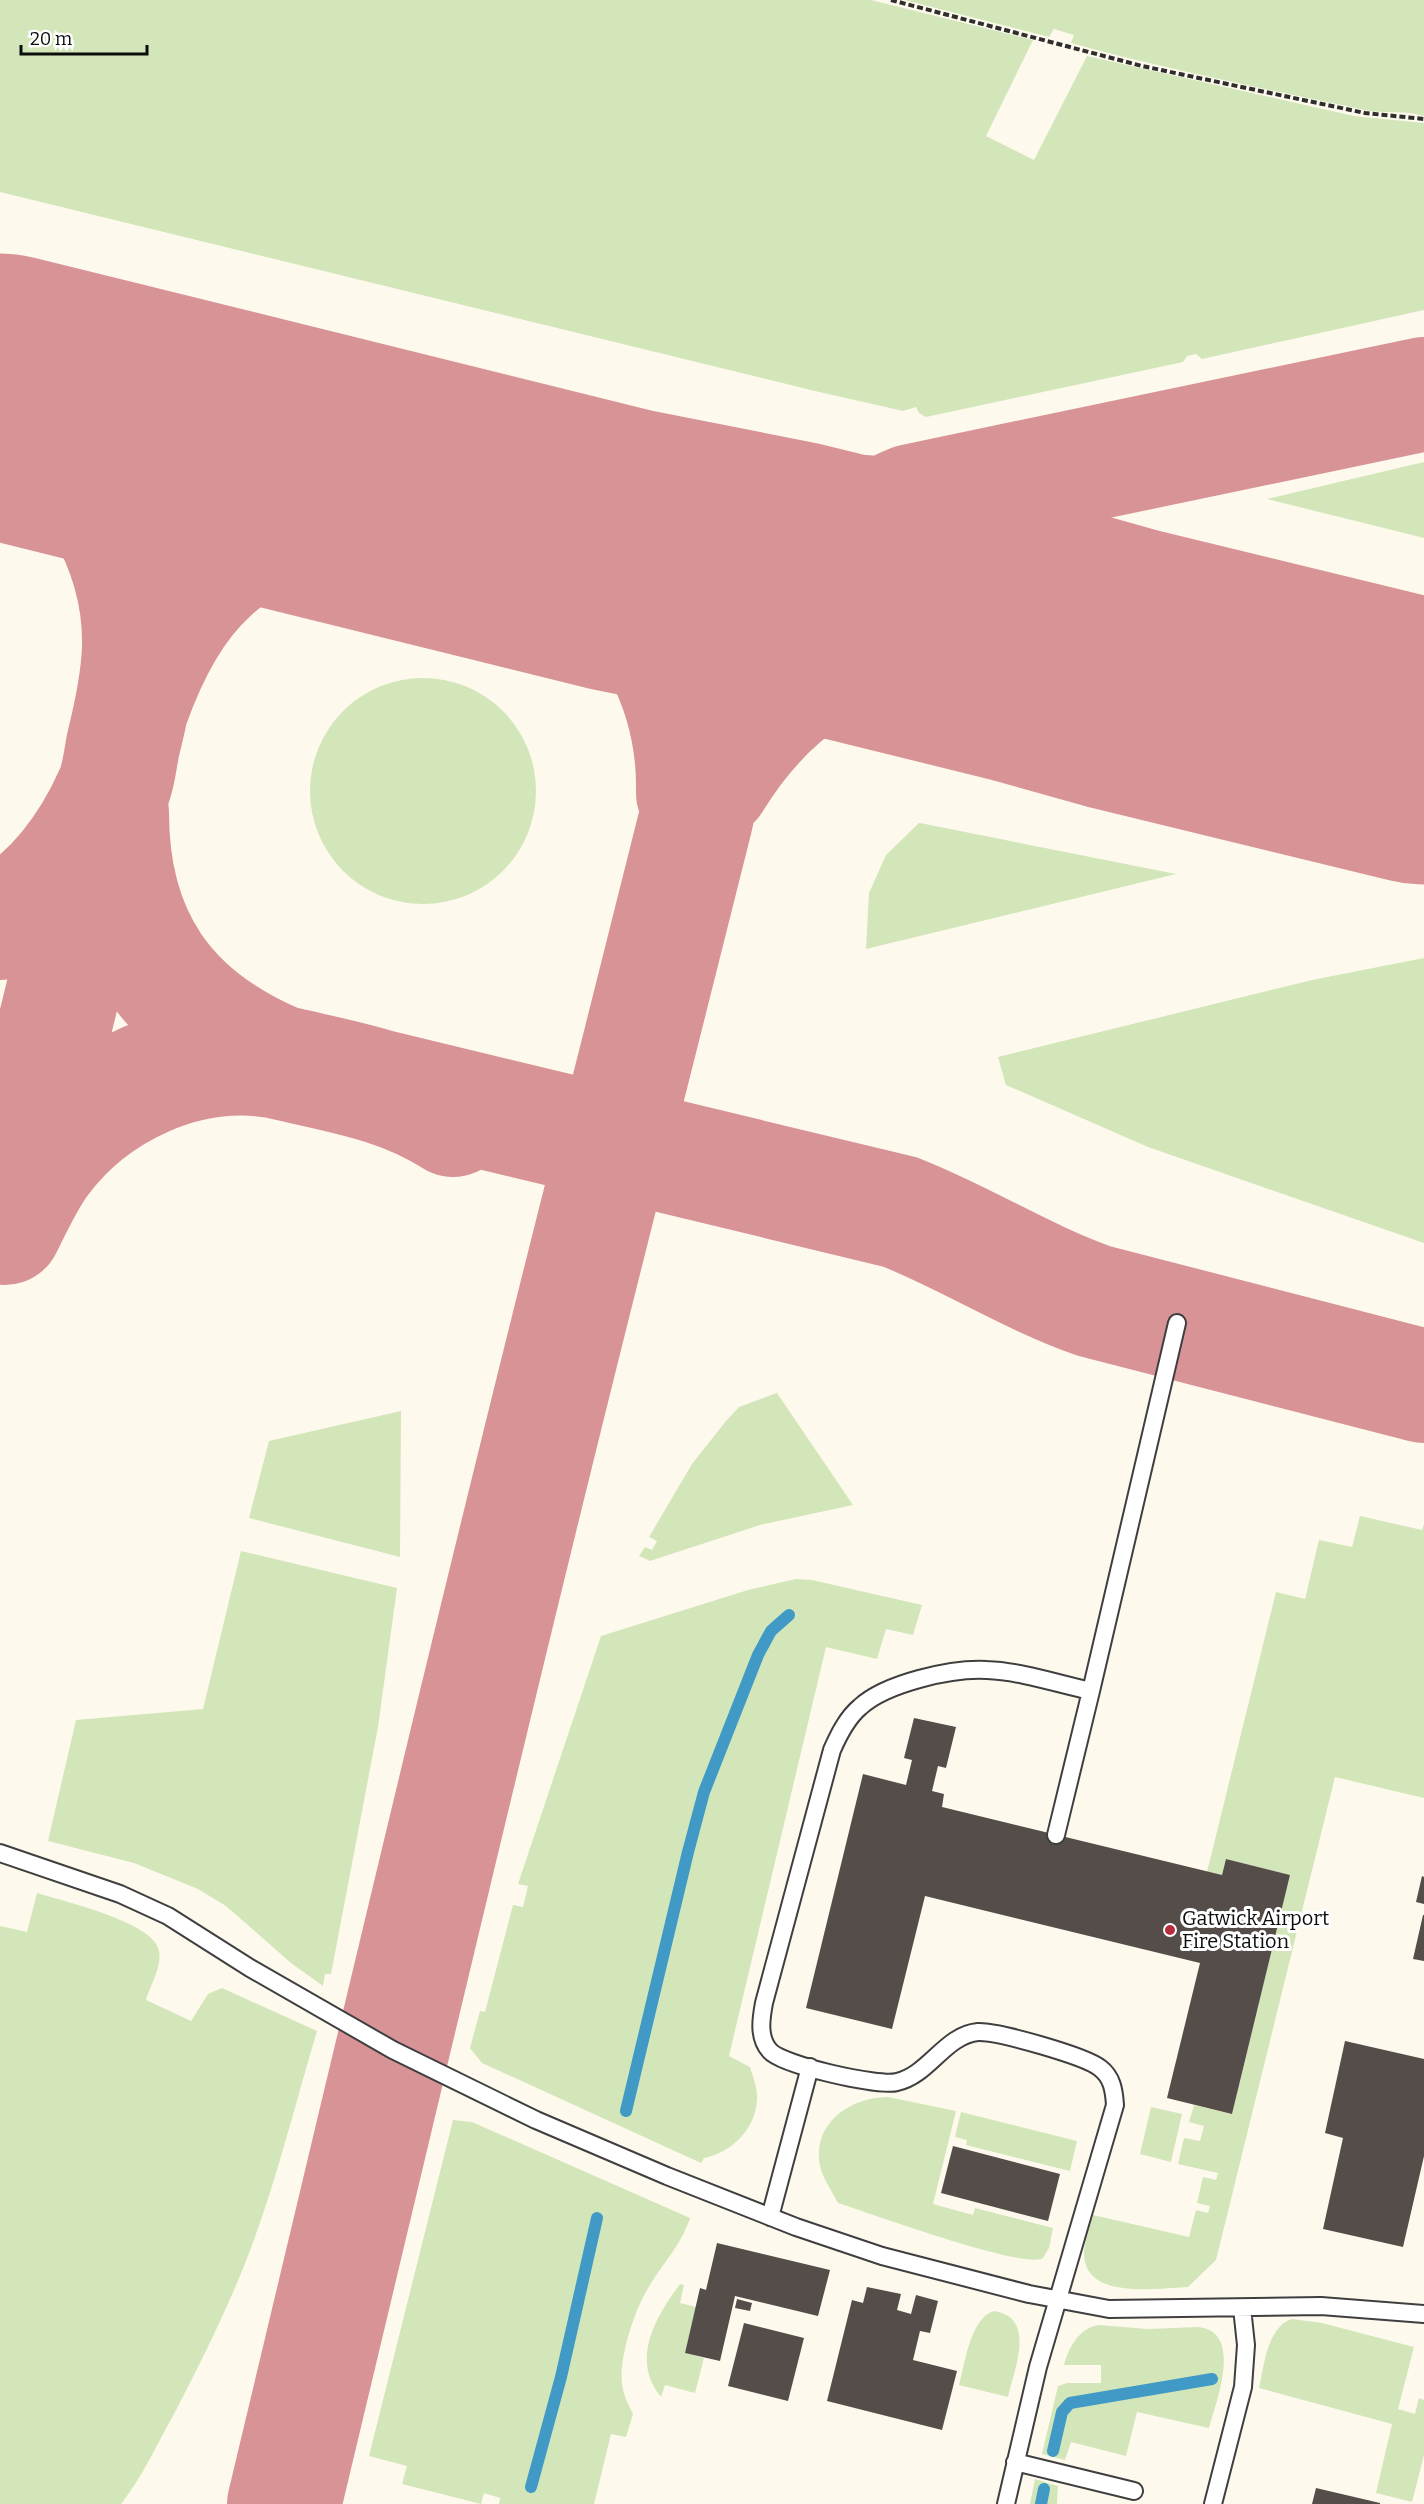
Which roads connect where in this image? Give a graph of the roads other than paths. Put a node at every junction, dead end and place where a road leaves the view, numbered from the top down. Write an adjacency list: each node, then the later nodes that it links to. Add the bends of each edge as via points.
1 (1178, 1323): 2 (lane)
2 (1091, 1691): 3 (lane); 5 (lane, via 988,1670 960,1671 886,1691 860,1707 847,1722 828,1763 761,2023 763,2041 770,2053)
3 (1056, 1835)
4 (0, 1853): 6 (lane, via 120,1894 168,1916 347,2024 482,2094 593,2145)
5 (810, 2067): 6 (lane); 7 (lane, via 876,2083 897,2082 912,2076 963,2035 978,2032 994,2033 1099,2067 1109,2077 1115,2105)
6 (770, 2217): 7 (lane, via 882,2256)
7 (1057, 2300): 8 (lane, via 1109,2309); 10 (lane)
8 (1242, 2308): 9 (lane, via 1345,2306); 13 (lane, via 1246,2345 1243,2387)
9 (1424, 2314)
10 (1016, 2462): 11 (lane); 12 (lane)
11 (1134, 2491)
12 (1006, 2504)
13 (1213, 2504)

